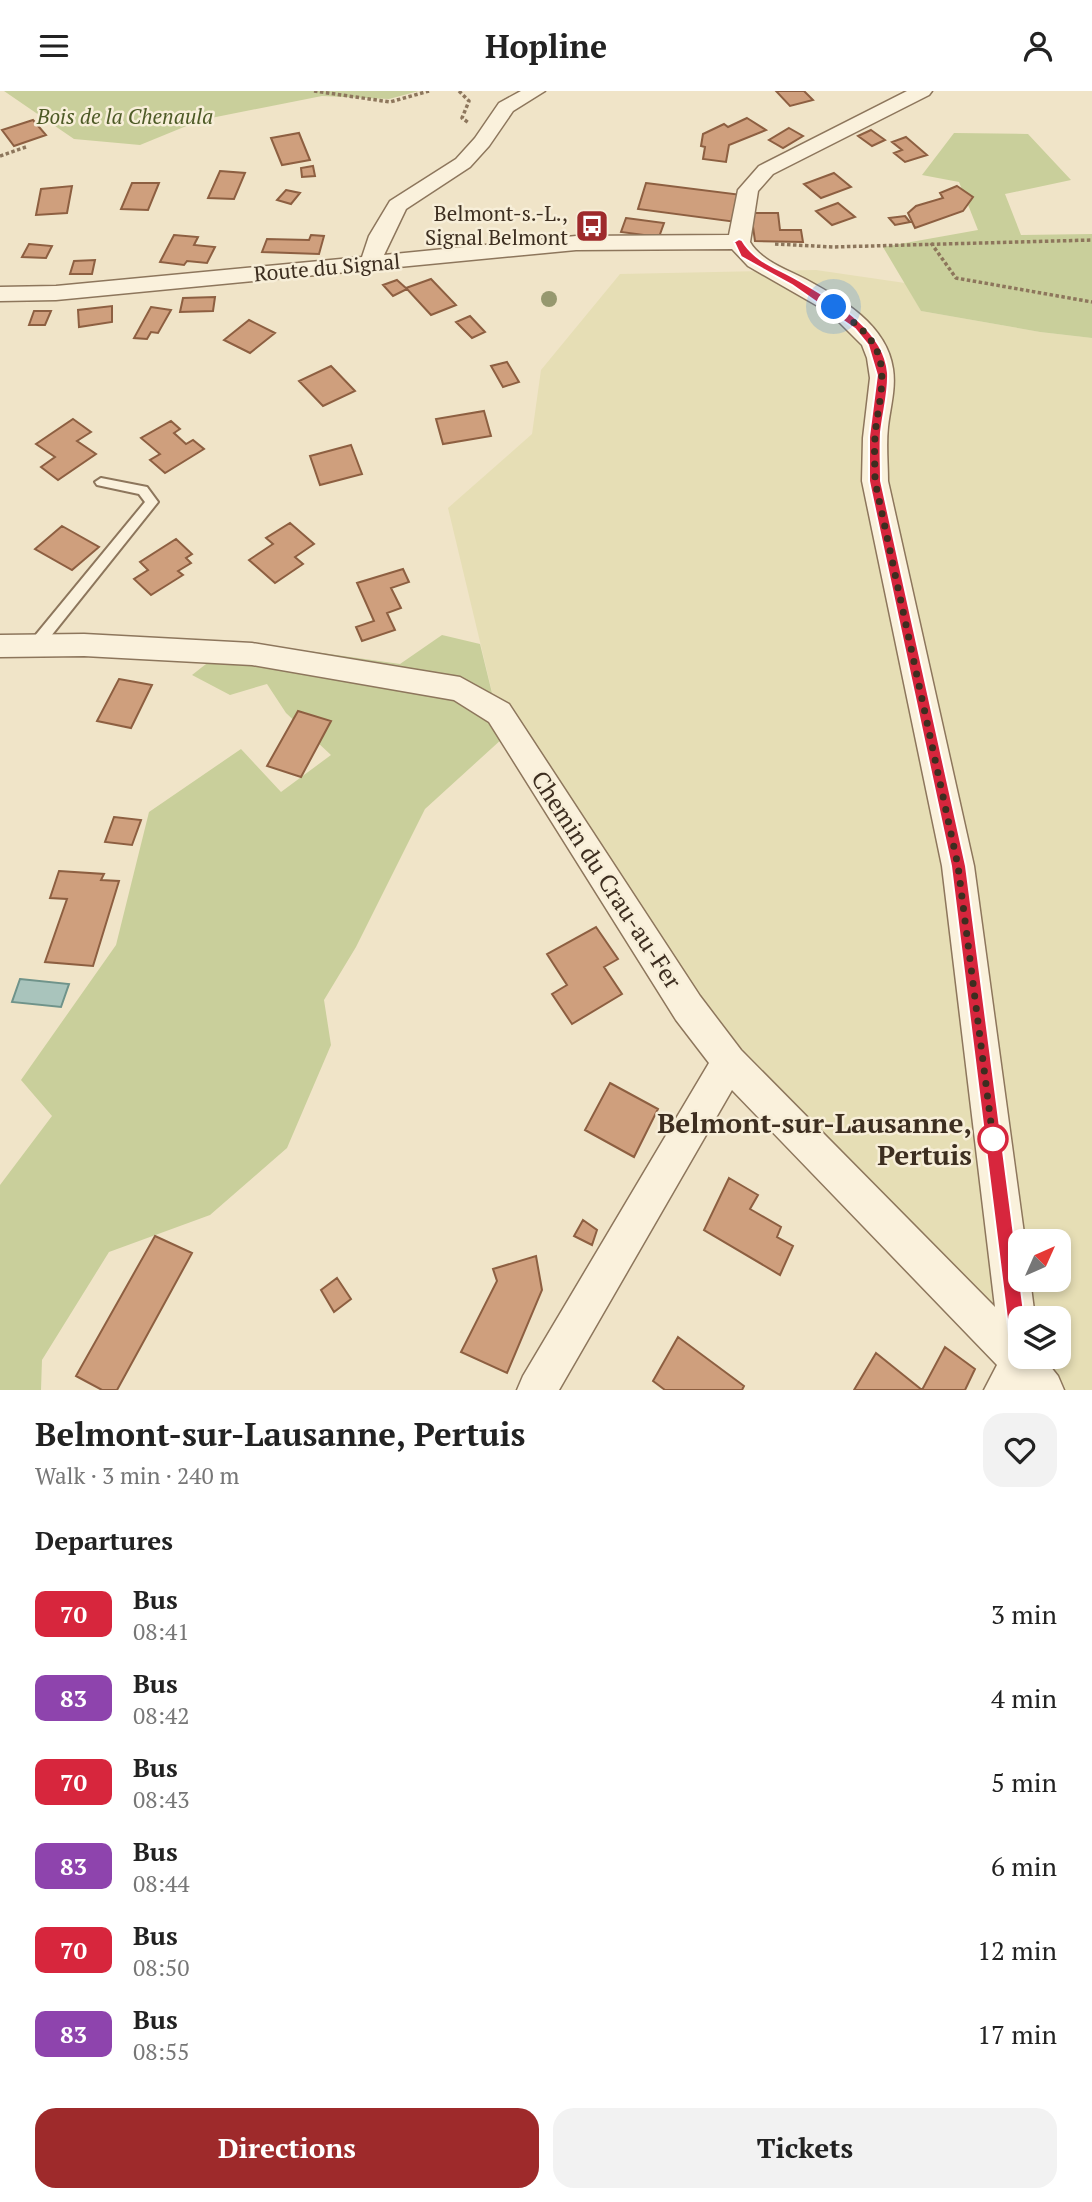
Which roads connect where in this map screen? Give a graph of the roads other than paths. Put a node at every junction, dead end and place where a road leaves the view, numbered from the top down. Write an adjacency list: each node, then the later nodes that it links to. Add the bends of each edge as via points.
1 (536, 91): 4 (street, via 506,107 463,163 397,205)
2 (922, 91): 3 (street, via 766,170 748,190)
3 (739, 242): 4 (street, Route du Signal, via 576,243); 9 (street, via 745,255 859,326 880,359 883,375 875,481 958,866)
4 (370, 264): 5 (street, Route du Signal, via 56,293)
5 (0, 294)
6 (101, 482): 7 (lane, Chemin du Crau-au-Fer, via 143,490 152,502)
7 (9, 647): 8 (street, Chemin du Crau-au-Fer, via 84,645 251,654 460,689 499,713 688,1008)
8 (729, 1062): 9 (street, Chemin du Crau-au-Fer); 10 (street)
9 (1022, 1370)
10 (537, 1390)

